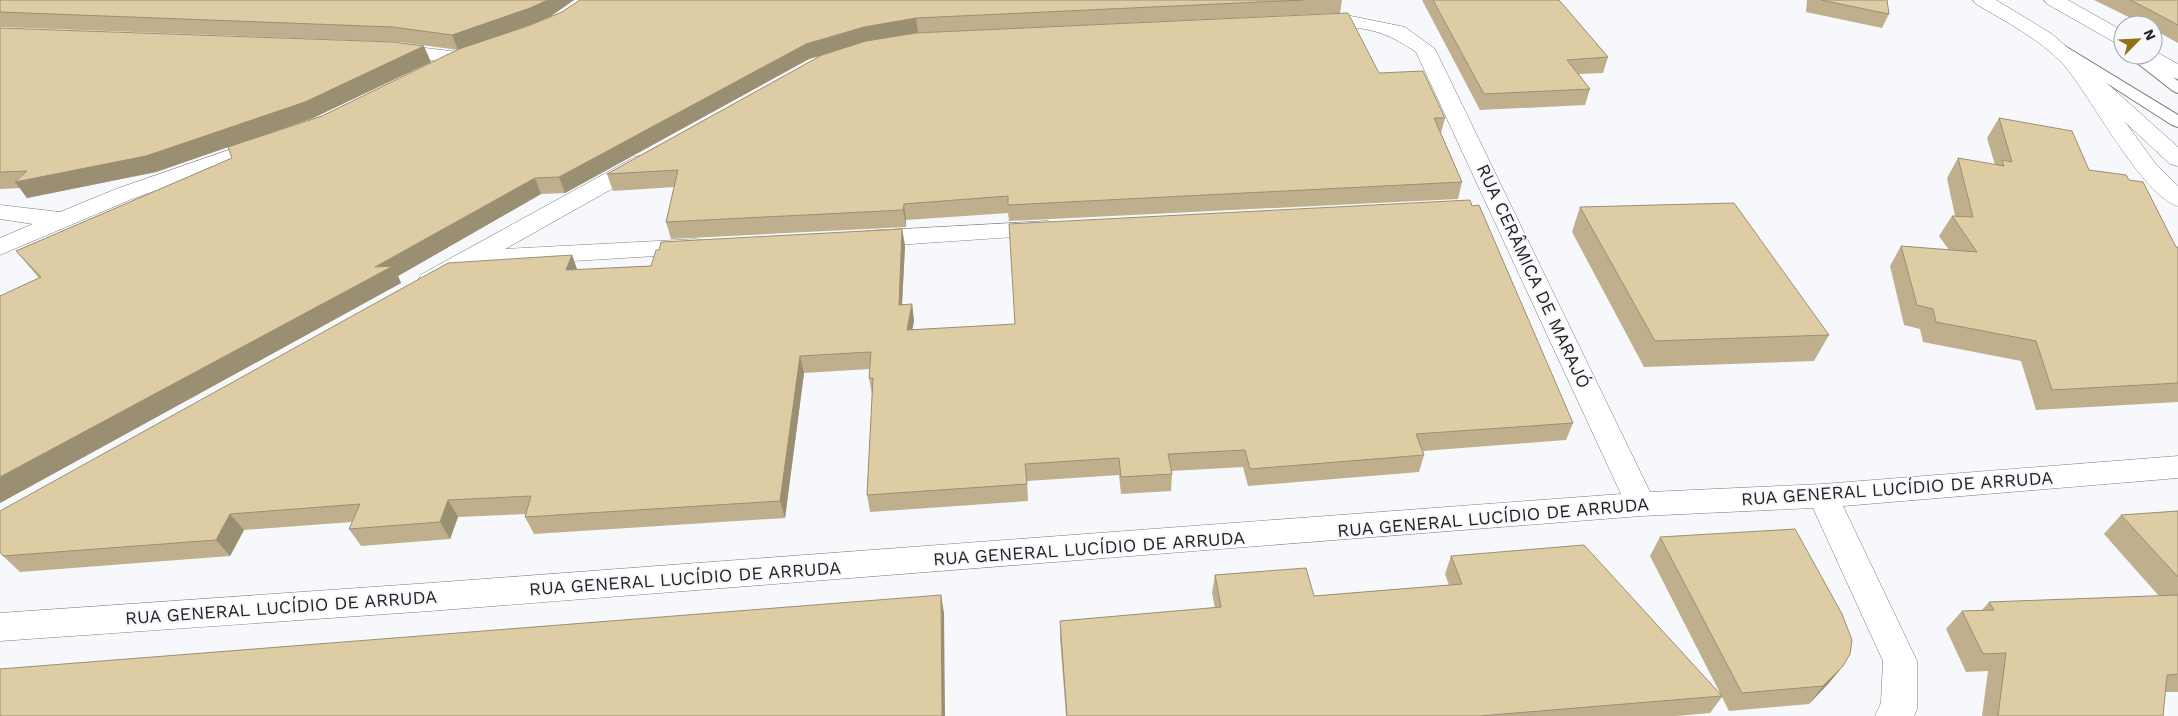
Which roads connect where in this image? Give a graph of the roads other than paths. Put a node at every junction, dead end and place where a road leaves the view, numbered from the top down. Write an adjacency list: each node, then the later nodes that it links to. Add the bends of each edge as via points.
1 (1983, 0): 6 (street)
2 (2054, 0): 3 (street)
3 (2079, 13): 5 (street); 7 (lane)
4 (1296, 23): 20 (street, RUA CERÂMICA DE MARAJÓ, via 1346,21 1375,24 1398,31 1425,49)
5 (2113, 34)
6 (2045, 38): 9 (street); 15 (lane)
7 (2113, 38)
8 (374, 49): 13 (street, via 469,55)
9 (2070, 61): 18 (street); 19 (street, via 2147,168)
10 (2163, 64): 12 (street)
11 (2147, 65): 14 (lane)
12 (2178, 73)
13 (427, 75)
14 (2178, 88)
15 (2178, 122)
16 (284, 138): 23 (street, via 177,174)
17 (660, 152): 28 (street)
18 (2178, 159)
19 (2178, 199)
20 (1501, 205): 21 (street); 32 (street, RUA CERÂMICA DE MARAJÓ)
21 (1471, 206)
22 (0, 212): 23 (street)
23 (63, 220): 27 (street)
24 (1076, 228): 25 (street)
25 (847, 240)
26 (718, 246): 28 (street)
27 (0, 247)
28 (469, 259): 29 (street)
29 (408, 293)
30 (2178, 467): 31 (street, RUA GENERAL LUCÍDIO DE ARRUDA)
31 (1823, 496): 32 (street, RUA GENERAL LUCÍDIO DE ARRUDA); 34 (street, via 1900,661 1899,709)
32 (1641, 504): 33 (street, RUA GENERAL LUCÍDIO DE ARRUDA, via 430,597)
33 (0, 626)
34 (1893, 716)

